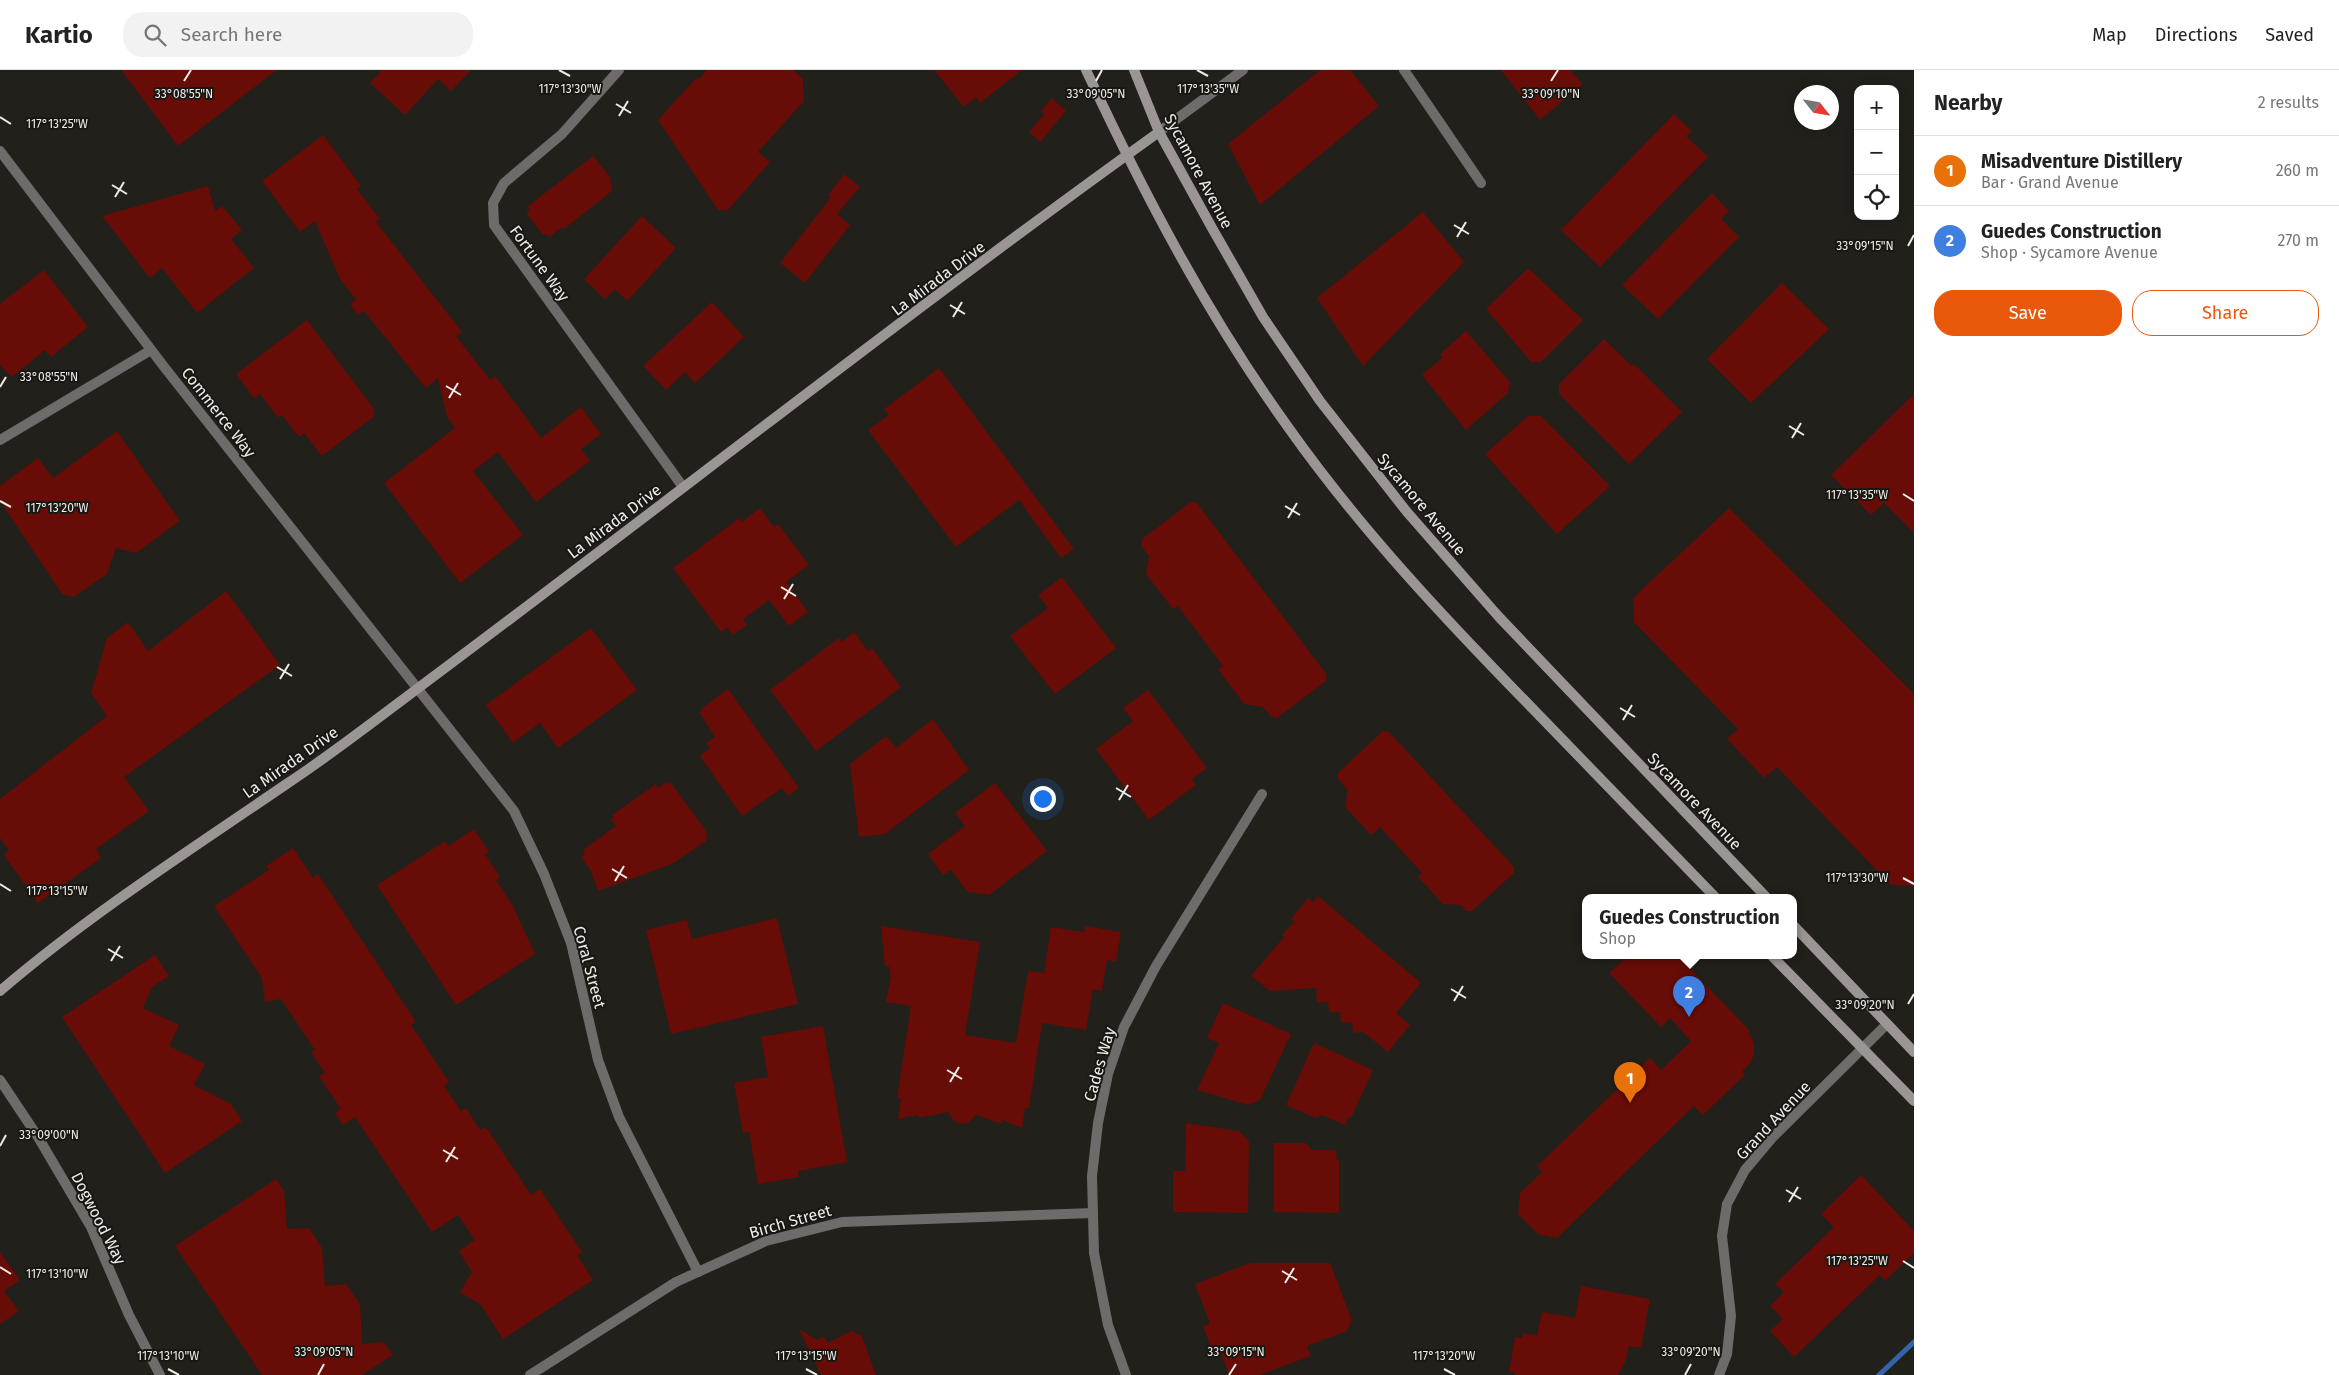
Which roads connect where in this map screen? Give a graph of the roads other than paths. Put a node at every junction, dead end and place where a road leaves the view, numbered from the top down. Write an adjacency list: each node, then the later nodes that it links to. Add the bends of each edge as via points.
1 (619, 70): 12 (street, Fortune Way, via 562,134 504,183 493,203 494,225)
2 (1086, 70): 8 (main road)
3 (1134, 70): 6 (main road, Sycamore Avenue)
4 (1243, 70): 6 (street, La Mirada Drive)
5 (1404, 70): 9 (street)
6 (1159, 132): 8 (main road, La Mirada Drive); 16 (main road, Sycamore Avenue, via 1263,317 1320,401 1407,512 1499,617)
7 (0, 151): 10 (street, Commerce Way)
8 (1126, 156): 12 (main road, La Mirada Drive); 15 (main road, via 1231,344 1288,428 1372,536 1468,643)
9 (1481, 184)
10 (151, 350): 11 (street); 13 (street, Commerce Way)
11 (0, 440)
12 (683, 487): 13 (main road, La Mirada Drive)
13 (417, 689): 19 (main road, La Mirada Drive, via 293,780 156,872 39,958); 26 (street, Coral Street, via 514,812 544,874 572,943 598,1060 619,1118)
14 (1262, 794): 25 (street, Cades Way, via 1156,966 1124,1027 1108,1074 1098,1123 1092,1176)
15 (1712, 894)
16 (1763, 894)
17 (1797, 929): 20 (main road)
18 (1775, 959): 21 (main road)
19 (0, 991)
20 (1887, 1024): 21 (street, Grand Avenue); 22 (main road)
21 (1863, 1049): 24 (main road); 30 (street, Grand Avenue, via 1772,1138 1745,1170 1727,1204 1722,1236 1731,1316 1727,1354)
22 (1914, 1052)
23 (0, 1080): 27 (street, Dogwood Way, via 91,1227 129,1315)
24 (1914, 1101)
25 (1093, 1212): 26 (street, Birch Street, via 842,1222 766,1241); 29 (street, Cades Way, via 1094,1253 1106,1316)
26 (698, 1272): 28 (street, Birch Street, via 676,1282)
27 (160, 1375)
28 (530, 1375)
29 (1126, 1375)
30 (1719, 1375)

